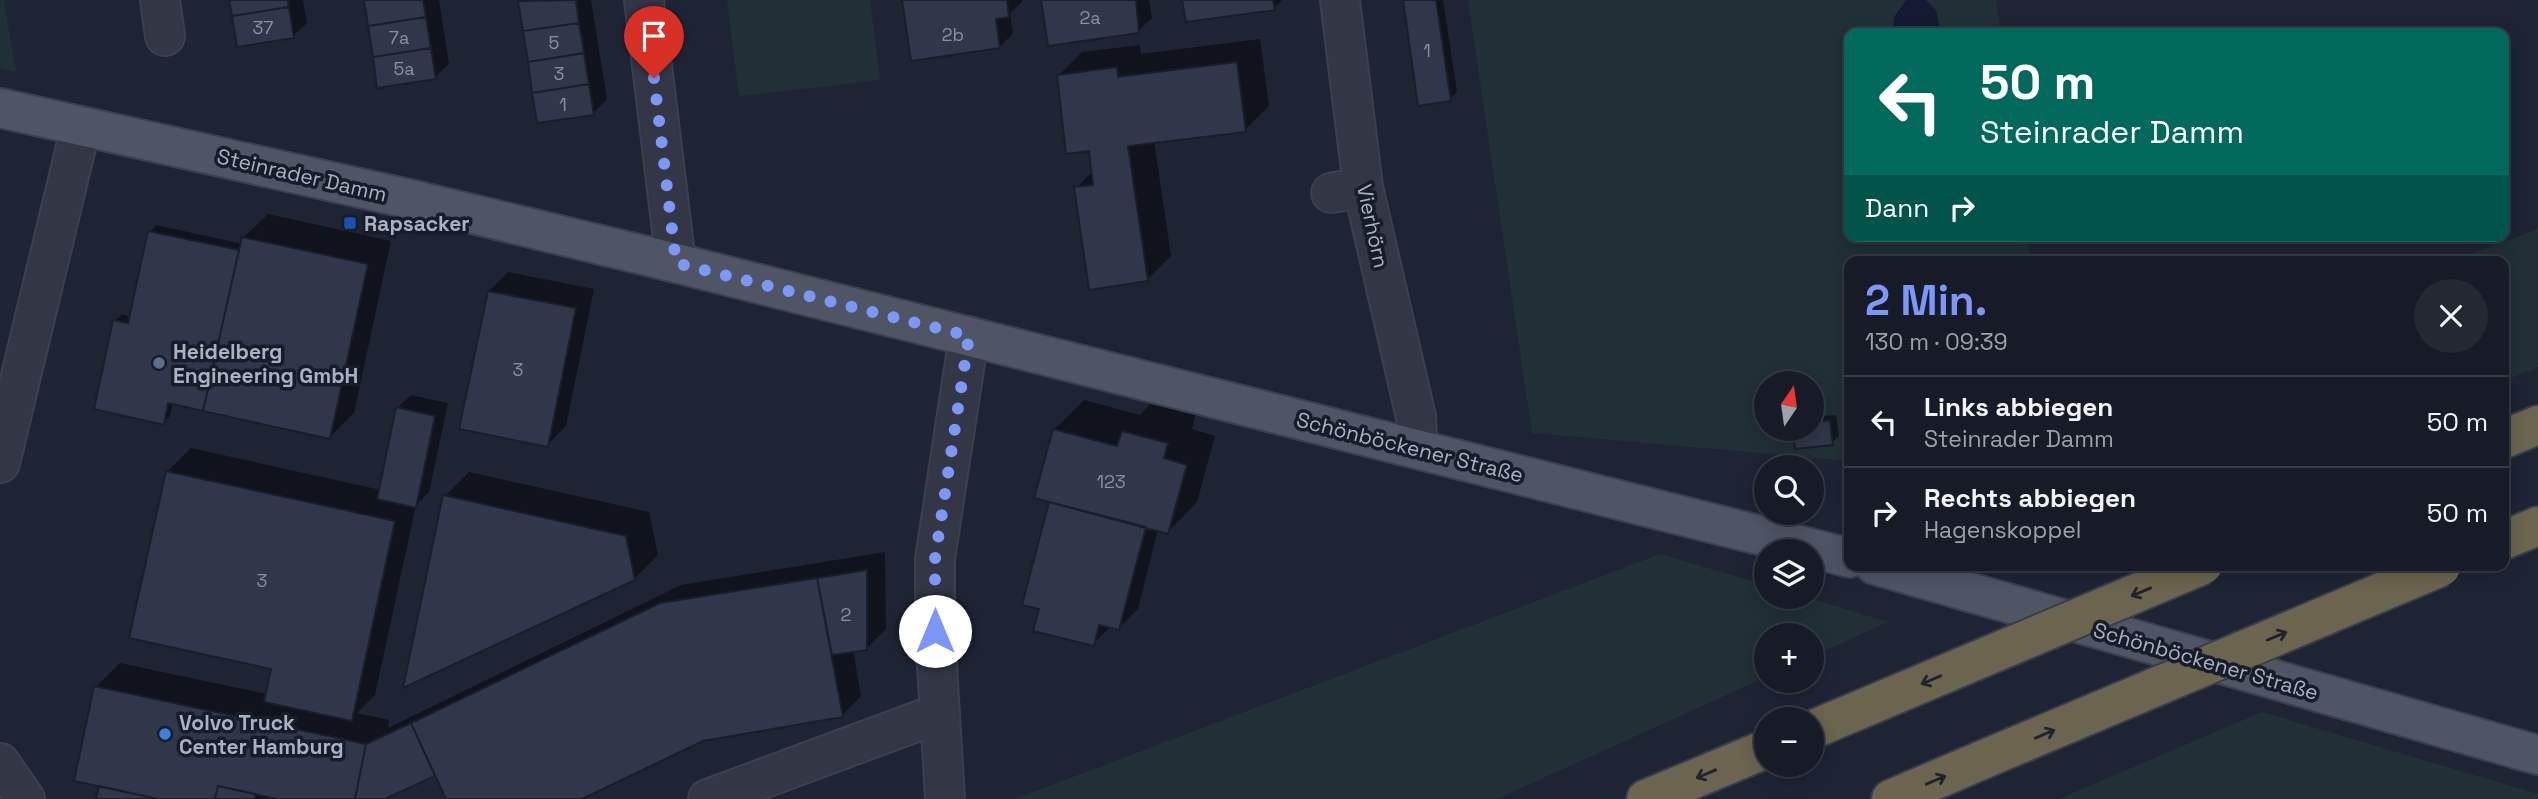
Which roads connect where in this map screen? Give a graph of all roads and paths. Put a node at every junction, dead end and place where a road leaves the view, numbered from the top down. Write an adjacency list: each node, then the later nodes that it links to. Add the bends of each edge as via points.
1 (644, 0): 5 (street)
2 (1340, 0): 9 (street, Vierhörn, via 1347,190 1416,417)
3 (0, 108): 4 (main road, Steinrader Damm)
4 (81, 126): 5 (main road, Steinrader Damm); 10 (street)
5 (676, 263): 6 (main road, Steinrader Damm)
6 (969, 336): 9 (main road, Schönböckener Straße); 17 (street, via 935,559)
7 (2538, 425): 8 (highway)
8 (2509, 437)
9 (1418, 449): 13 (main road, Schönböckener Straße)
10 (0, 463)
11 (2538, 526): 12 (highway)
12 (2509, 538)
13 (1844, 556)
14 (1896, 571): 20 (main road, Schönböckener Straße)
15 (2189, 571): 18 (highway, one-way to 18, bridge)
16 (2431, 571): 26 (highway, one-way to 16, bridge)
17 (940, 713): 23 (street); 24 (street)
18 (1824, 725)
19 (1754, 754): 25 (highway, one-way to 25)
20 (2538, 755)
21 (0, 763): 22 (street)
22 (25, 799)
23 (708, 799)
24 (945, 799)
25 (1646, 799)
26 (1891, 799)

